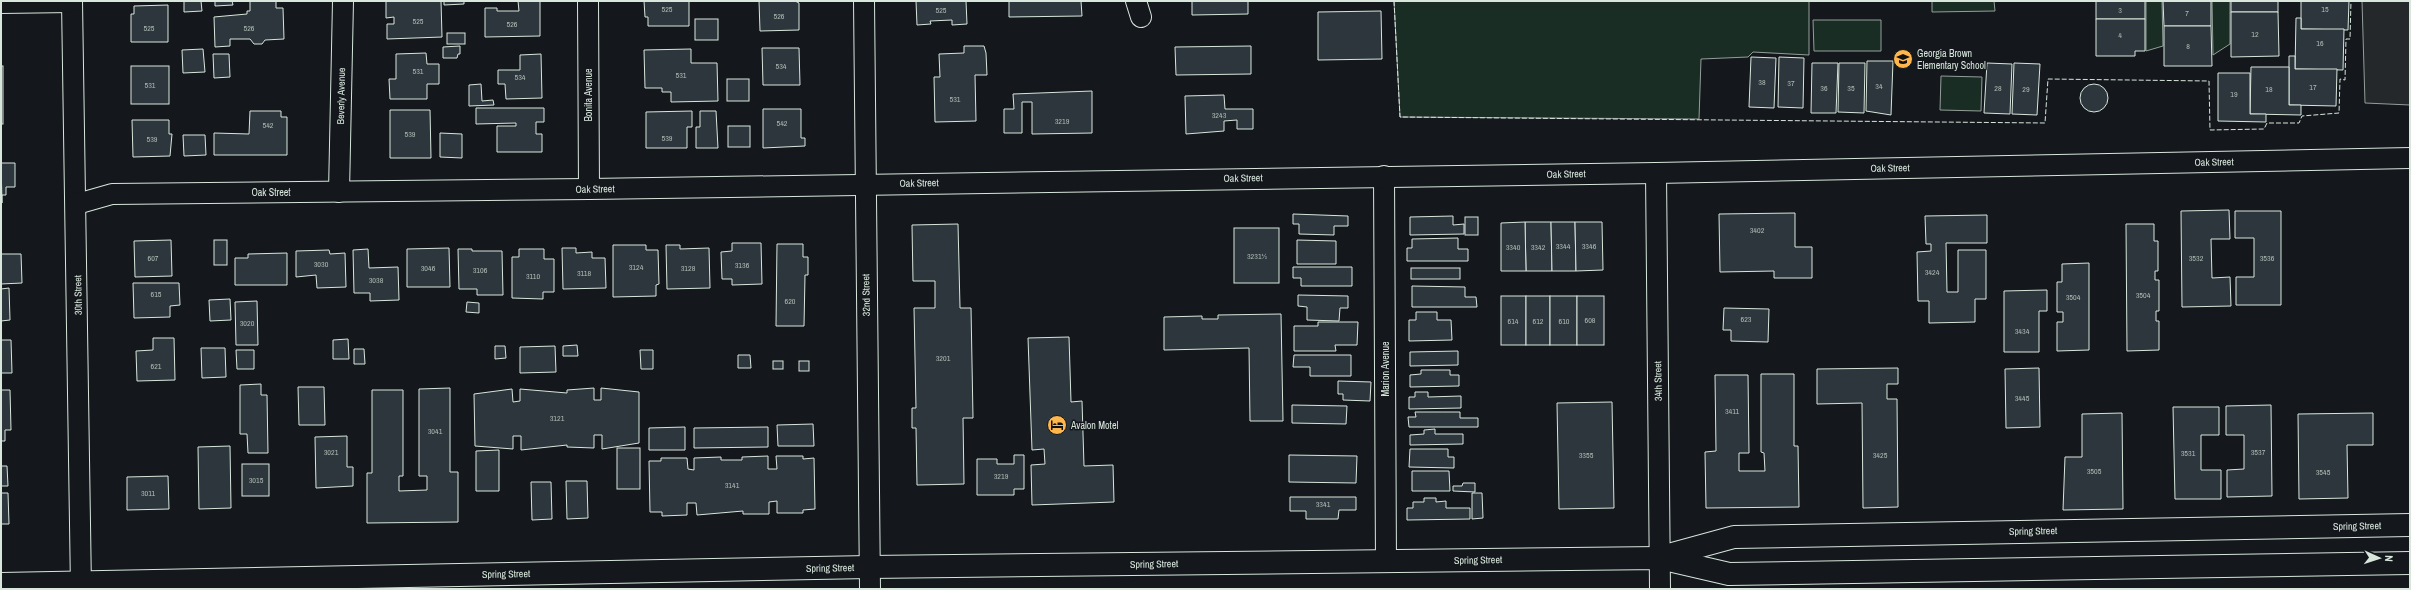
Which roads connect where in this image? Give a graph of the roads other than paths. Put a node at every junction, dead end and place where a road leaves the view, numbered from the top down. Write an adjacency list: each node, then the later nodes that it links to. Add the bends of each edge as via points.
1 (72, 1): 5 (street); 12 (street, 30th Street)
2 (342, 1): 11 (street, Beverly Avenue)
3 (588, 1): 10 (street, Bonita Avenue)
4 (864, 1): 9 (street, 32nd Street)
5 (1, 4)
6 (2410, 158): 7 (street, Oak Street)
7 (1656, 173): 8 (street, Oak Street); 14 (street, 34th Street)
8 (1384, 176): 9 (street, Oak Street); 15 (street, Marion Avenue)
9 (865, 184): 10 (street, Oak Street); 17 (street, 32nd Street)
10 (589, 189): 11 (street, Oak Street)
11 (339, 192): 12 (street, Oak Street, via 112,194)
12 (76, 204): 19 (street, 30th Street)
13 (2410, 525): 14 (main road, Spring Street, via 1734,537)
14 (1660, 558): 15 (main road, Spring Street); 16 (main road, Spring Street, via 1729,574); 21 (street, 34th Street)
15 (1386, 562): 17 (main road, Spring Street)
16 (2410, 563)
17 (870, 567): 19 (main road, Spring Street); 20 (street, 32nd Street)
18 (1, 584): 19 (main road, Spring Street)
19 (81, 586)
20 (870, 589)
21 (1660, 589)

